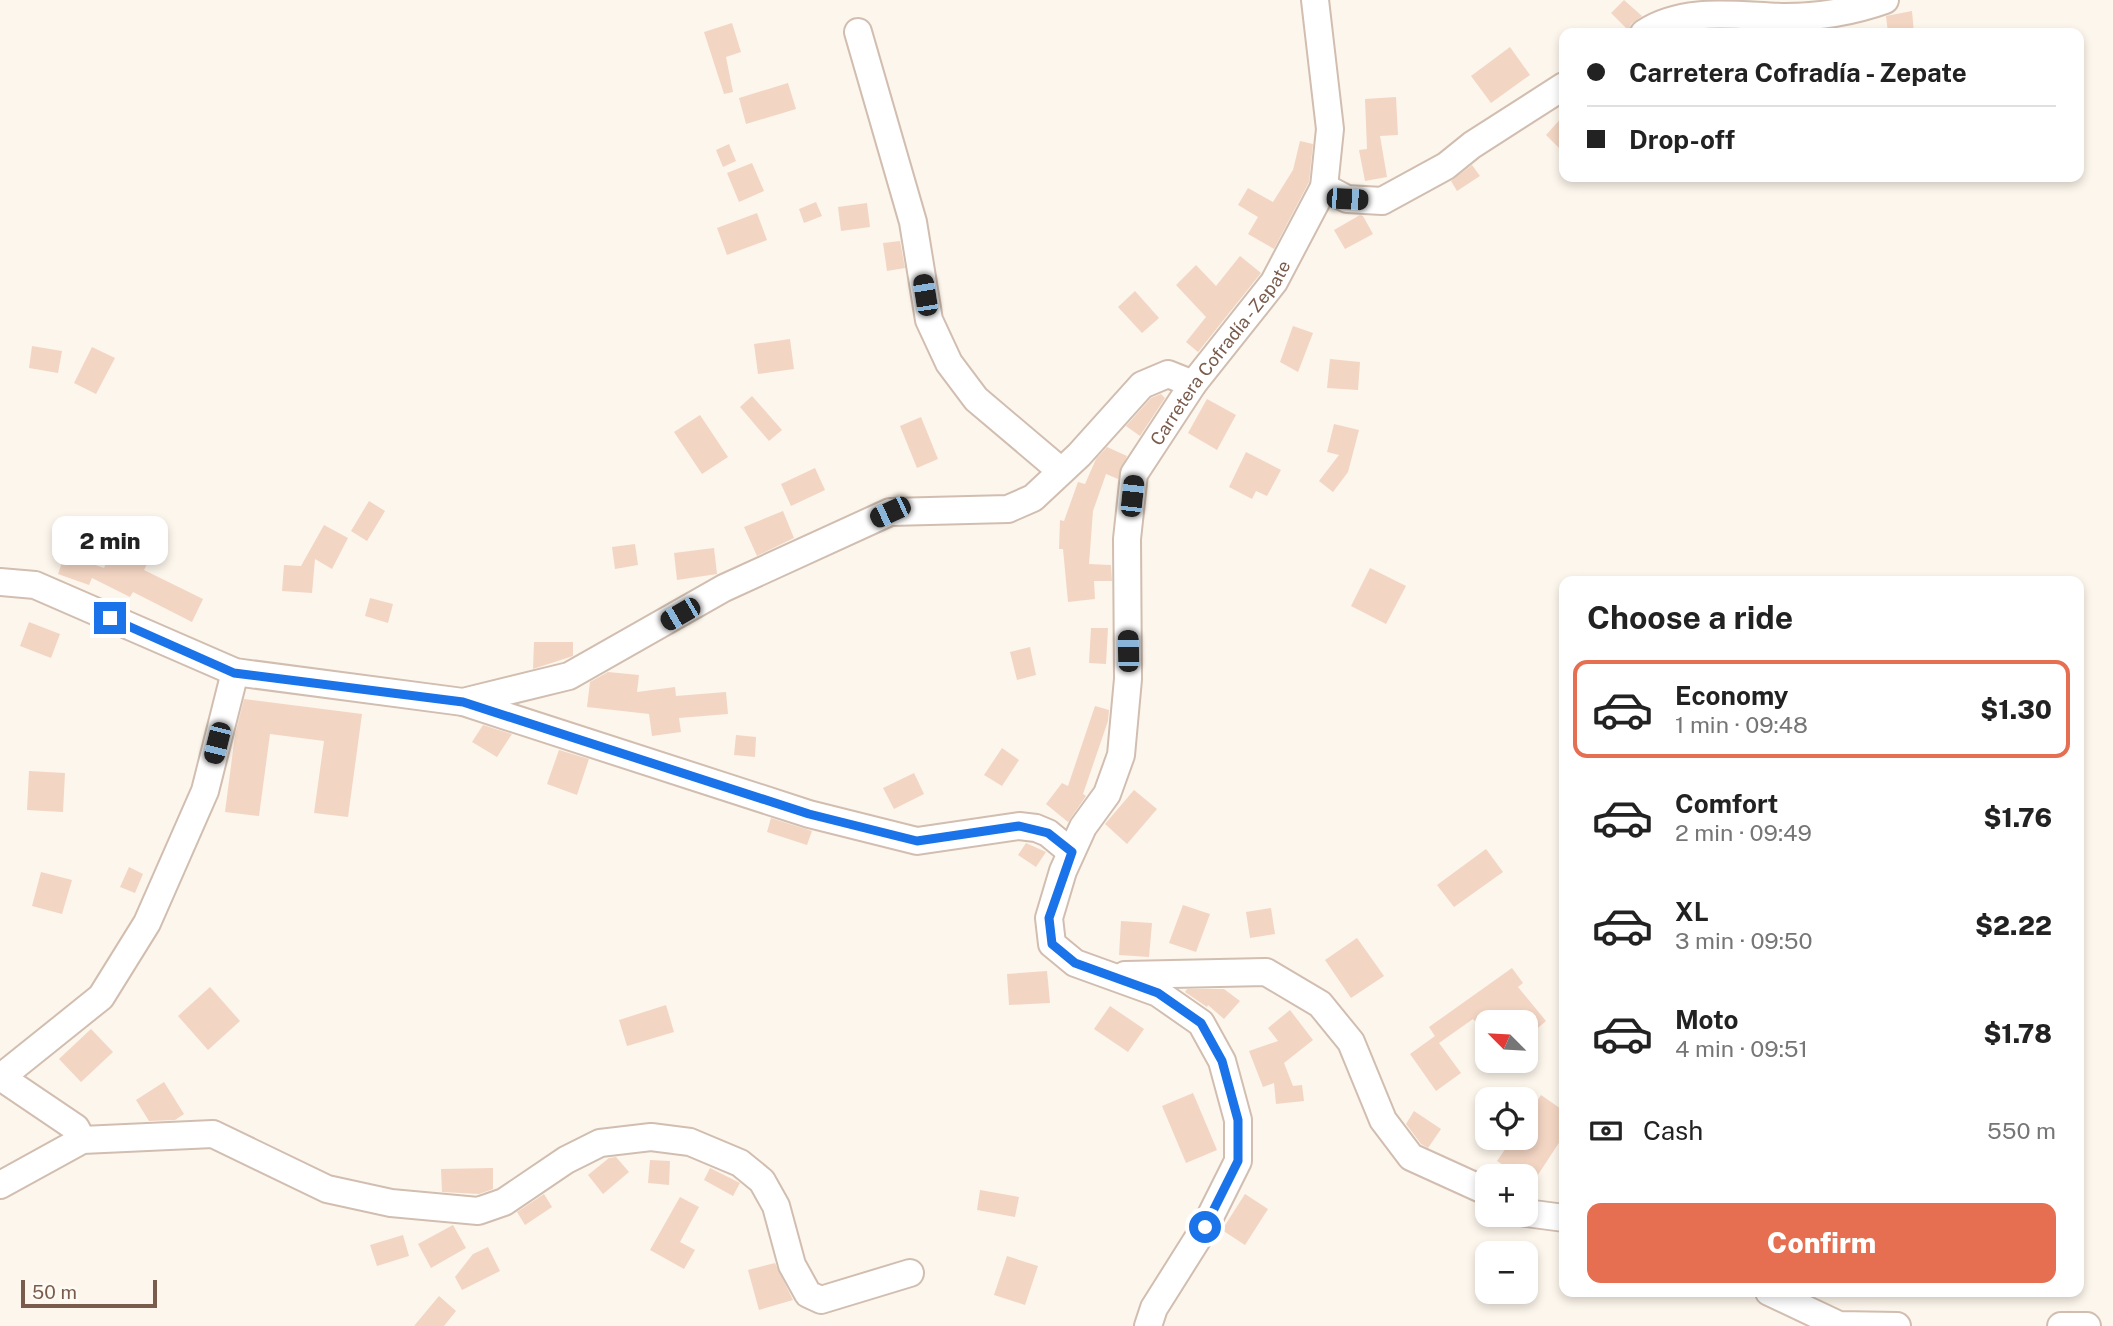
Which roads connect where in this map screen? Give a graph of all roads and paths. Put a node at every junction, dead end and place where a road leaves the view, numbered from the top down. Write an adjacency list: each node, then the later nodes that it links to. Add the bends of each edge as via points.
1 (1315, 0): 6 (street, Carretera Cofradía - Zepate, via 1330,129)
2 (1885, 0): 3 (street, via 1857,10 1787,17 1681,16)
3 (1655, 28)
4 (858, 32): 8 (street, via 913,222 929,320 950,363 976,399)
5 (1559, 89): 6 (street, via 1446,166 1382,201 1347,199)
6 (1324, 187): 7 (street, Carretera Cofradía - Zepate, via 1274,282)
7 (1193, 384): 8 (street, via 1168,374 1142,385); 12 (street, Carretera Cofradía - Zepate, via 1134,474 1127,539 1128,679 1121,755 1107,794)
8 (1061, 471): 11 (street, via 1033,498 1008,509 890,512 724,589 569,676)
9 (0, 582): 10 (street, via 35,585)
10 (234, 673): 11 (street); 14 (street, via 205,791 147,923 101,997)
11 (463, 702): 12 (street, via 809,814 917,841 1019,826 1036,828)
12 (1072, 852): 13 (street, Carretera Cofradía - Zepate, via 1049,918 1052,944 1075,963)
13 (1109, 975): 17 (street, via 1266,972 1320,1004 1351,1042 1383,1120 1411,1157); 22 (street, Carretera Cofradía - Zepate, via 1158,993 1201,1023 1222,1061 1238,1120 1238,1161)
14 (1, 1078): 15 (street, via 76,1128)
15 (82, 1140): 16 (street); 20 (street, via 213,1134 327,1189 391,1203 478,1211 504,1202 600,1143 651,1136 690,1142 740,1163 762,1181 776,1206 793,1265 808,1294 821,1300)
16 (0, 1185)
17 (1475, 1186)
18 (1538, 1215): 19 (street)
19 (1559, 1217)
20 (910, 1273)
21 (1780, 1297): 23 (street, via 1839,1325)
22 (1148, 1326)
23 (1897, 1326)
24 (2061, 1326): 25 (street)
25 (2087, 1326)

